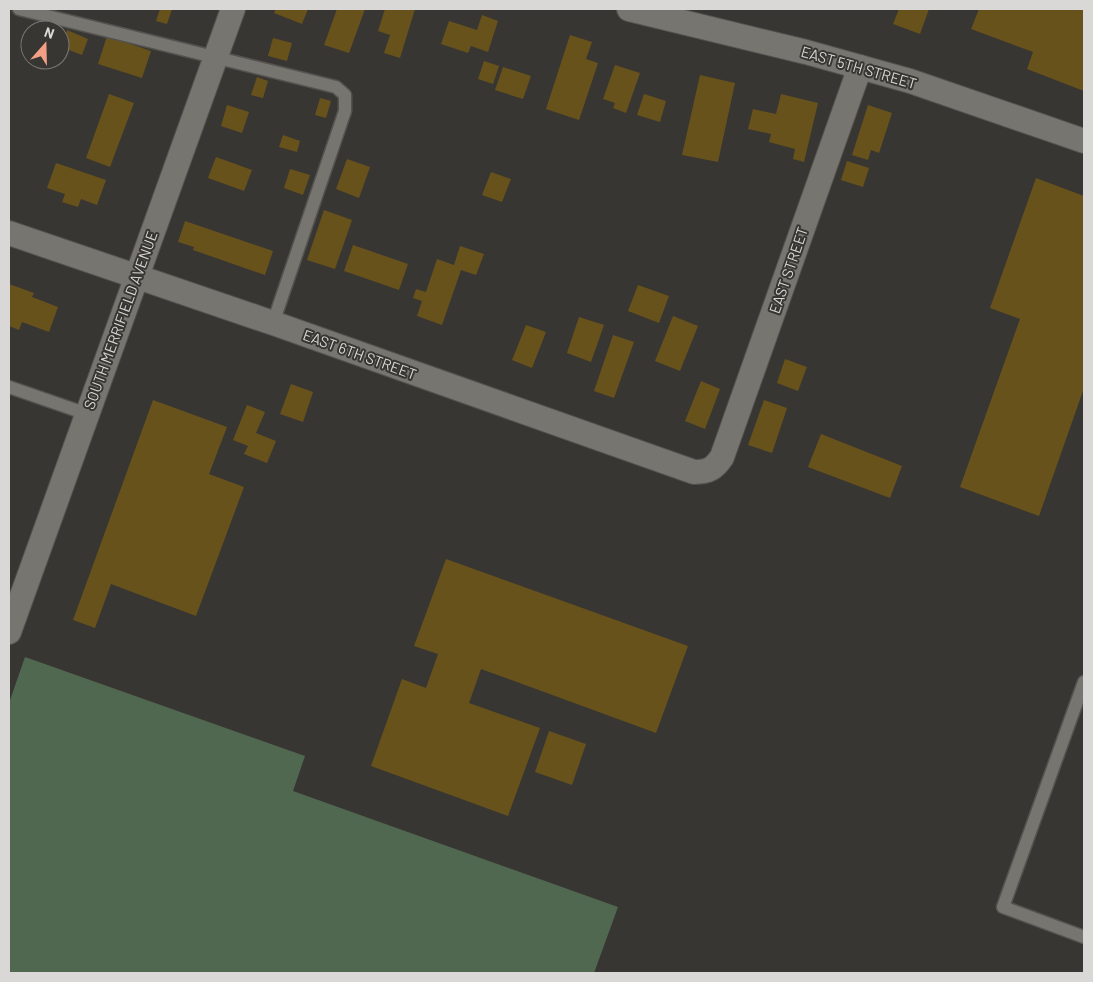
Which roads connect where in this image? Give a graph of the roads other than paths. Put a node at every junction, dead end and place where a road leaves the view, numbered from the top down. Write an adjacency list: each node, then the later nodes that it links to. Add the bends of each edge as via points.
1 (19, 9): 4 (lane)
2 (233, 9): 4 (street, SOUTH MERRIFIELD AVENUE)
3 (629, 9): 5 (street, EAST 5TH STREET)
4 (216, 57): 8 (street, SOUTH MERRIFIELD AVENUE); 9 (lane, via 336,87 345,95 345,111)
5 (860, 67): 6 (street, EAST 5TH STREET); 12 (street, EAST STREET, via 722,458)
6 (1084, 141)
7 (9, 233): 8 (street, EAST 6TH STREET)
8 (136, 276): 9 (street, EAST 6TH STREET); 11 (street, SOUTH MERRIFIELD AVENUE)
9 (273, 323): 12 (street, EAST 6TH STREET, via 694,472)
10 (9, 387): 11 (lane)
11 (87, 414): 13 (street, SOUTH MERRIFIELD AVENUE)
12 (710, 470)
13 (9, 632)
14 (1084, 682): 15 (lane, via 1003,907)
15 (1084, 937)

